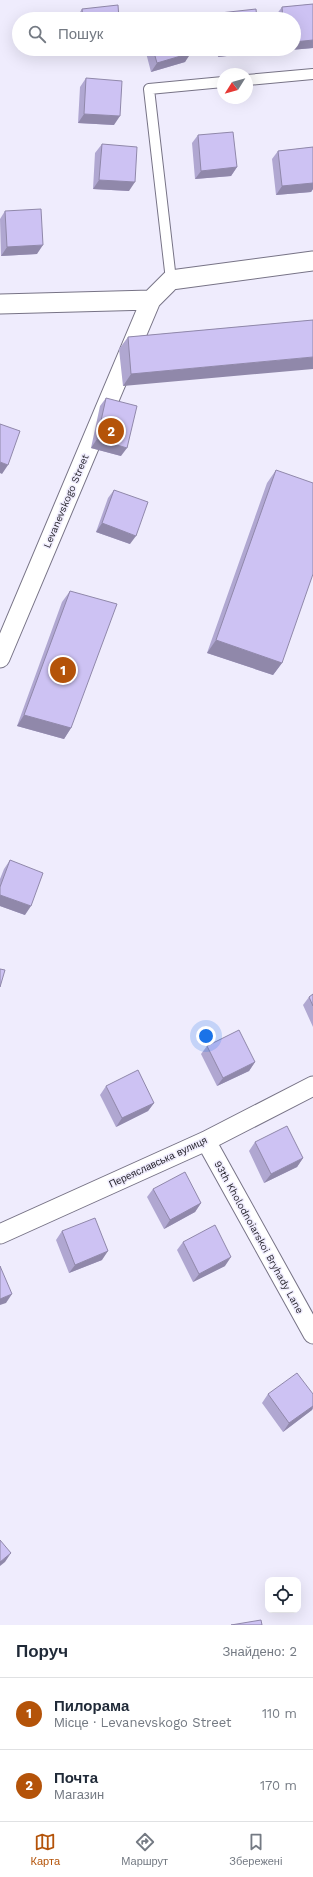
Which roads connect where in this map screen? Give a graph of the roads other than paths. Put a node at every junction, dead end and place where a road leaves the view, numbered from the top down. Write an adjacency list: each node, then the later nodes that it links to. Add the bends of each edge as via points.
1 (313, 74): 2 (lane)
2 (253, 79)
3 (217, 83): 5 (lane, via 149,89)
4 (313, 261): 5 (street)
5 (171, 280): 6 (street)
6 (150, 300): 7 (street); 8 (street, Levanevskogo Street)
7 (0, 304)
8 (0, 658)
9 (313, 1086): 10 (street, Переяславська вулиця)
10 (206, 1141): 11 (street, Переяславська вулиця); 12 (street, 93th Kholodnoiarskoi Bryhady Lane)
11 (0, 1234)
12 (313, 1334)

